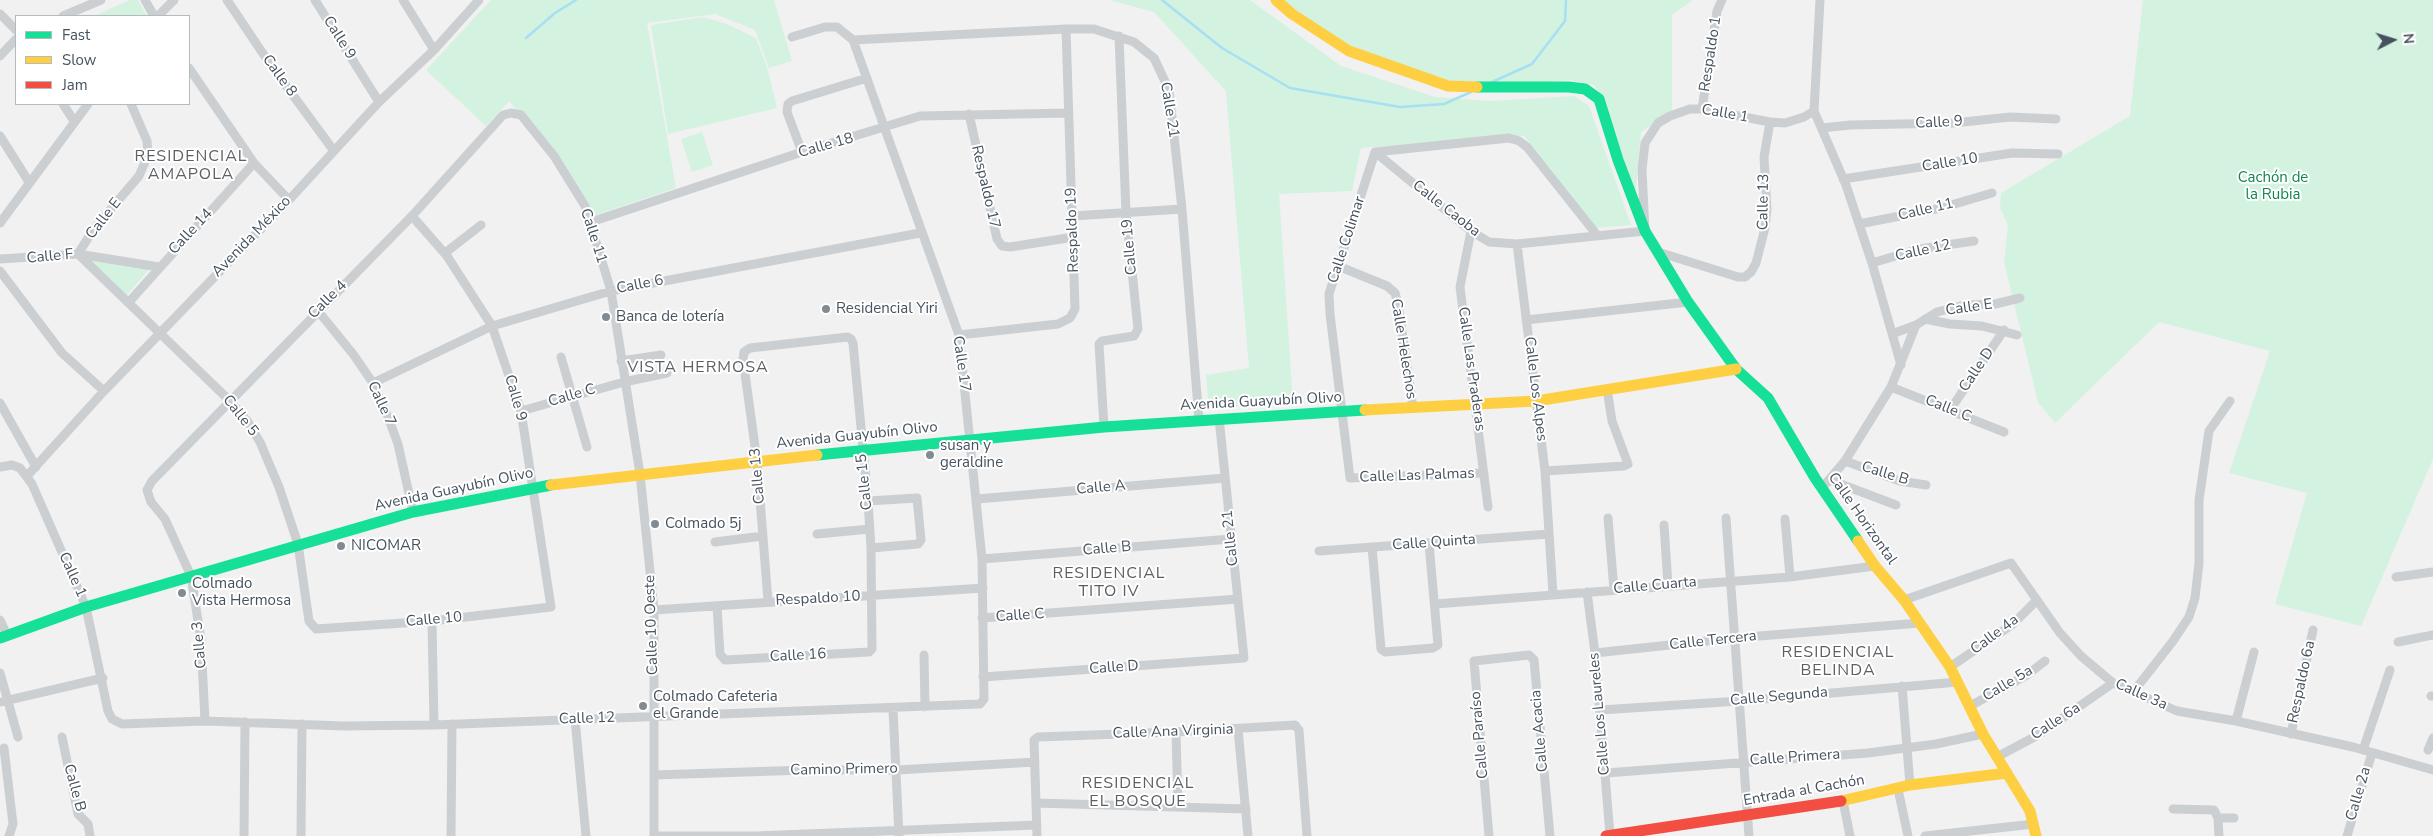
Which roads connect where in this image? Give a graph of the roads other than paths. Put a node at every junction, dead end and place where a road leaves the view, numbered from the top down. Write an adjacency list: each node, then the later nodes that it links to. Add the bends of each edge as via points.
1 (101, 0): 12 (street)
2 (145, 0): 13 (street)
3 (174, 0): 14 (street)
4 (227, 0): 40 (street, Calle 8)
5 (315, 0): 25 (street, Calle 9)
6 (403, 0): 21 (street)
7 (479, 0): 21 (street, Avenida México)
8 (1276, 0): 58 (main road, Calle Horizontal, via 1348,51 1448,86 1585,89 1599,99)
9 (1722, 0): 29 (street, Respaldo 1, via 1717,12)
10 (1820, 0): 30 (street)
11 (0, 14): 16 (street)
12 (65, 15)
13 (153, 15)
14 (159, 15)
15 (1066, 28): 17 (street, Calle 21); 20 (street, Calle 21); 32 (street, Respaldo 19)
16 (15, 29)
17 (1119, 36): 49 (street, Calle 21, via 1134,42 1154,58 1169,90); 50 (street, Calle 19)
18 (792, 37): 20 (street, via 825,27 837,27)
19 (15, 40): 22 (street)
20 (853, 40): 24 (street, Calle 17)
21 (434, 50): 25 (street, Avenida México)
22 (0, 56)
23 (190, 69): 44 (street)
24 (867, 78): 38 (street, Calle 17); 41 (street, via 792,100 788,104 787,112)
25 (379, 102): 40 (street, Avenida México)
26 (64, 105): 35 (street)
27 (87, 105): 35 (street)
28 (131, 105): 65 (street, Calle E, via 147,141 148,155 139,176 93,230)
29 (1702, 109): 36 (street, Calle 1); 58 (street, Calle 1, via 1690,109 1670,116 1658,124 1645,143 1642,170)
30 (1814, 111): 36 (street, Calle 1, via 1785,123); 37 (street)
31 (511, 112): 51 (street, Calle 4, via 503,115); 54 (street, Calle 11, via 521,115 554,156 585,206)
32 (1069, 113): 33 (street, Calle 18); 52 (street, Respaldo 19)
33 (969, 114): 38 (street, Calle 18, via 920,116); 61 (street, Respaldo 17, via 996,238 1002,246)
34 (2056, 119): 37 (street, Calle 9, via 2010,117 1954,124)
35 (74, 121): 46 (street)
36 (1770, 122): 64 (street, Calle 13, via 1764,156 1765,228 1751,272 1745,277 1738,277)
37 (1822, 128): 45 (street)
38 (884, 129): 41 (street, Calle 18); 59 (street, Calle 17)
39 (0, 136): 46 (street)
40 (334, 151): 48 (street, Avenida México)
41 (802, 152): 54 (street, Calle 18)
42 (1375, 152): 57 (street, Calle Caoba); 60 (street, via 1509,138 1519,141); 69 (street, Calle Colimar)
43 (2058, 154): 45 (street, Calle 10, via 2012,153)
44 (254, 163): 48 (street); 70 (street, Calle 14)
45 (1843, 179): 55 (street)
46 (29, 182): 53 (street)
47 (1992, 193): 55 (street, Calle 11, via 1941,208)
48 (289, 200): 82 (street, Avenida México)
49 (1182, 209): 50 (street); 109 (street, Calle 21)
50 (1126, 214): 52 (street); 110 (street, Calle 19, via 1138,329 1134,336 1099,344)
51 (412, 216): 66 (street, Calle 9); 76 (street, Calle 4)
52 (1073, 216): 61 (street, Respaldo 19)
53 (0, 222)
54 (591, 222): 72 (street, Calle 11)
55 (1859, 224): 68 (street)
56 (481, 225): 66 (street)
57 (1471, 231): 63 (street, Calle Caoba, via 1489,242); 103 (street, Calle Las Praderas, via 1460,287)
58 (1645, 231): 60 (street, Calle Caoba); 64 (main road, Calle Horizontal)
59 (920, 233): 72 (street, Calle 6); 84 (street, Calle 17)
60 (1597, 235): 63 (street, Calle Caoba)
61 (1074, 237): 84 (street, Respaldo 19, via 1075,309 1070,318 1058,324)
62 (1974, 241): 68 (street, Calle 12, via 1919,249)
63 (1517, 244): 78 (street, Calle Los Alpes)
64 (1658, 252): 75 (main road, Calle Horizontal)
65 (78, 254): 67 (street, Calle F); 70 (street, Calle F); 74 (street, Calle 5)
66 (445, 254): 80 (street, Calle 9)
67 (0, 259)
68 (1872, 262): 83 (street)
69 (1338, 266): 104 (street, Calle Helechos, via 1387,286 1395,293); 107 (street, Calle Colimar, via 1330,294 1330,314)
70 (159, 267): 74 (street, Calle 14)
71 (0, 271): 97 (street, via 62,354)
72 (610, 291): 80 (street, Calle 6); 89 (street, Calle 11)
73 (2020, 298): 77 (street, Calle E, via 1951,308)
74 (129, 302): 82 (street, Calle 5)
75 (1688, 302): 78 (street); 91 (main road, Calle Horizontal)
76 (318, 310): 94 (street, Calle 7); 99 (street, Calle 4)
77 (1925, 319): 79 (street, Calle E); 81 (street)
78 (1526, 320): 100 (street, Calle Los Alpes)
79 (1916, 325): 83 (street, Calle E); 90 (street)
80 (492, 326): 94 (street, Calle 6); 106 (street, Calle 9)
81 (2004, 330): 85 (street); 105 (street, Calle D)
82 (159, 334): 97 (street, Avenida México); 99 (street, Calle 5)
83 (1892, 334): 90 (street)
84 (958, 335): 112 (street, Calle 17)
85 (2017, 335)
86 (851, 338): 114 (street, Calle 15); 115 (street, Calle 13, via 750,348 744,352)
87 (661, 354): 89 (street)
88 (560, 357): 98 (street)
89 (621, 361): 93 (street, Calle 11)
90 (1901, 365): 95 (street)
91 (1736, 369): 96 (main road, Avenida Guayubín Olivo); 125 (main road, Calle Horizontal, via 1768,398)
92 (667, 373): 93 (street, Calle C)
93 (624, 382): 98 (street, Calle C); 120 (street, Calle 11)
94 (373, 383): 133 (street, Calle 7, via 398,444)
95 (1891, 387): 105 (street, Calle C); 116 (street)
96 (1607, 389): 100 (main road, Avenida Guayubín Olivo); 119 (street, via 1614,429 1628,464)
97 (104, 391): 118 (street, Avenida México)
98 (572, 396): 106 (street, Calle C); 113 (street)
99 (230, 401): 128 (street, Calle 4); 144 (street, Calle 5, via 260,442)
100 (1536, 401): 103 (main road, Avenida Guayubín Olivo); 119 (street, Calle Los Alpes)
101 (2230, 401): 195 (street, via 2209,431 2199,500 2200,563 2189,617)
102 (0, 403): 118 (street)
103 (1476, 404): 104 (main road, Avenida Guayubín Olivo); 121 (street, Calle Las Praderas)
104 (1413, 408): 107 (main road, Avenida Guayubín Olivo)
105 (1950, 410): 111 (street, Calle C)
106 (521, 411): 127 (street, Calle 9)
107 (1342, 412): 108 (main road, Avenida Guayubín Olivo); 124 (street, Calle Colimar)
108 (1218, 418): 109 (main road, Avenida Guayubín Olivo); 123 (street, Calle 21)
109 (1199, 420): 110 (main road, Avenida Guayubín Olivo)
110 (1104, 427): 112 (main road, Avenida Guayubín Olivo)
111 (2004, 432)
112 (970, 439): 114 (main road, Avenida Guayubín Olivo); 129 (street, Calle 17)
113 (587, 447)
114 (862, 450): 115 (main road, Avenida Guayubín Olivo); 130 (street, Calle 15)
115 (757, 461): 120 (main road, Avenida Guayubín Olivo); 141 (street, Calle 13)
116 (1845, 461): 125 (street); 126 (street, Calle B, via 1900,481)
117 (0, 467): 122 (street, via 12,465)
118 (36, 467): 122 (street, Avenida México)
119 (1545, 471): 140 (street, Calle Los Alpes)
120 (640, 474): 127 (main road, Avenida Guayubín Olivo); 170 (street, Calle 10 Oeste)
121 (1484, 474): 124 (street, Calle Las Palmas); 132 (street, Calle Las Praderas)
122 (27, 476): 168 (street, Calle 1)
123 (1225, 478): 129 (street, Calle A); 142 (street, Calle 21)
124 (1350, 478)
125 (1826, 484): 131 (street); 150 (main road, Calle Horizontal)
126 (1926, 485)
127 (534, 487): 133 (main road, Avenida Guayubín Olivo); 169 (street, Calle 9)
128 (147, 490): 152 (street, Calle 3, via 151,502 165,519)
129 (977, 499): 149 (street, Calle 17)
130 (868, 501): 138 (street, Calle 15); 146 (street, via 917,498 921,540 918,544)
131 (1896, 505)
132 (1488, 507)
133 (413, 512): 144 (main road, Avenida Guayubín Olivo)
134 (1608, 518): 158 (street)
135 (1726, 518): 155 (street)
136 (1785, 519): 153 (street)
137 (1664, 525): 156 (street)
138 (870, 529): 139 (street); 146 (street, Calle 15)
139 (817, 534)
140 (1549, 534): 145 (street, Calle Quinta); 160 (street, Calle Los Alpes)
141 (763, 536): 143 (street); 165 (street, Calle 13)
142 (1232, 539): 149 (street, Calle B); 162 (street, Calle 21)
143 (715, 542)
144 (298, 544): 152 (main road, Avenida Guayubín Olivo); 175 (street, Calle 5, via 309,621)
145 (1429, 544): 147 (street, Calle Quinta); 166 (street)
146 (871, 548): 161 (street, Calle 15)
147 (1372, 548): 148 (street, Calle Quinta); 166 (street, via 1382,650 1436,647)
148 (1318, 551)
149 (982, 559): 157 (street, Calle 17)
150 (1875, 566): 153 (street, Calle Cuarta); 163 (main road, Calle Horizontal)
151 (2433, 572): 154 (street)
152 (190, 576): 168 (main road, Avenida Guayubín Olivo); 205 (street, Calle 3, via 201,640)
153 (1790, 577): 155 (street, Calle Cuarta)
154 (2396, 577)
155 (1731, 580): 156 (street, Calle Cuarta); 179 (street)
156 (1668, 585): 158 (street, Calle Cuarta)
157 (983, 588): 161 (street, Respaldo 10); 171 (street, Calle 17)
158 (1614, 590): 159 (street, Calle Cuarta)
159 (1587, 592): 160 (street, Calle Cuarta); 182 (street, Calle Los Laureles)
160 (1553, 594): 166 (street, Calle Cuarta)
161 (871, 596): 165 (street, Respaldo 10); 167 (street, Calle 16, via 873,645 869,652 725,660 720,654)
162 (1238, 599): 171 (street, Calle C); 184 (street, Calle 21)
163 (1904, 600): 164 (street, Calle 3a, via 2011,563); 174 (main road, Calle Horizontal)
164 (2037, 600): 187 (street, Calle 4a, via 2013,624); 193 (street, Calle 3a, via 2081,656)
165 (768, 601): 167 (street, Respaldo 10)
166 (1435, 604)
167 (718, 606): 170 (street, Respaldo 10)
168 (86, 607): 178 (main road, Avenida Guayubín Olivo); 191 (street, Calle 1)
169 (551, 607): 173 (street, Calle 10)
170 (654, 610): 203 (street, Calle 10 Oeste)
171 (982, 618): 190 (street, Calle 17)
172 (0, 620): 178 (street)
173 (432, 621): 175 (street, Calle 10); 210 (street)
174 (1920, 623): 179 (street, Calle Tercera); 187 (main road, Calle Horizontal)
175 (316, 628)
176 (2313, 630): 214 (street, Respaldo 6a)
177 (2433, 635): 180 (street)
178 (4, 636)
179 (1735, 638): 182 (street, Calle Tercera); 197 (street)
180 (2398, 642)
181 (2254, 652): 206 (street)
182 (1595, 653): 202 (street, Calle Los Laureles)
183 (924, 655): 200 (street)
184 (1244, 658): 190 (street, Calle D)
185 (1502, 658): 256 (street, Calle Paraíso, via 1474,662); 257 (street, Calle Acacia, via 1529,655 1534,660)
186 (2045, 661): 199 (street, Calle 5a, via 2027,675)
187 (1950, 667): 192 (main road, Calle Horizontal)
188 (2390, 670): 221 (street, Calle 2a)
189 (0, 673): 196 (street)
190 (983, 677): 198 (street, Calle 17, via 984,699)
191 (102, 678): 196 (street); 205 (street, Calle 1, via 108,711 112,719 122,724)
192 (1958, 682): 194 (street, Calle Segunda); 199 (main road, Calle Horizontal)
193 (2113, 683): 195 (street, Calle 3a); 222 (street, Calle 6a, via 2038,735)
194 (1902, 686): 197 (street, Calle Segunda); 219 (street)
195 (2134, 691): 206 (street, Calle 3a, via 2178,711)
196 (4, 701): 215 (street)
197 (1740, 701): 202 (street, Calle Segunda); 223 (street)
198 (980, 704): 200 (street, Calle 12)
199 (1970, 706): 213 (main road, Calle Horizontal)
200 (925, 707): 201 (street, Calle 12)
201 (893, 709): 203 (street, Calle 12); 225 (street)
202 (1600, 710): 227 (street, Calle Los Laureles)
203 (654, 716): 204 (street, Calle 12); 229 (street, Calle 10 Oeste)
204 (575, 719): 209 (street, Calle 12); 251 (street)
205 (205, 721): 207 (street, Calle 12)
206 (2236, 721): 214 (street, Calle 3a)
207 (245, 722): 208 (street, Calle 12); 248 (street)
208 (302, 724): 210 (street, Calle 12); 249 (street)
209 (452, 724): 210 (street, Calle 12); 250 (street)
210 (434, 725)
211 (1238, 729): 212 (street, Calle Ana Virginia); 235 (street); 255 (street, Calle Ana Virginia, via 1298,727)
212 (1176, 732): 224 (street, Calle Ana Virginia, via 1038,737 1034,740); 234 (street)
213 (1984, 734): 219 (street, Calle Primera); 222 (main road, Calle Horizontal)
214 (2291, 734): 221 (street, Calle 3a)
215 (18, 737)
216 (62, 737): 247 (street, Calle B, via 78,814 88,824)
217 (2433, 738): 220 (street)
218 (4, 748): 246 (street, via 14,824)
219 (1906, 748): 223 (street, Calle Primera); 230 (street)
220 (2428, 750)
221 (2367, 751): 226 (street, Calle 3a); 265 (street, Calle 2a)
222 (1997, 756): 228 (main road, Calle Horizontal)
223 (1745, 761): 227 (street, Calle Primera); 237 (street)
224 (1035, 762): 225 (street, Camino Primero); 233 (street, Calle Ana Virginia)
225 (897, 770): 229 (street, Camino Primero); 242 (street)
226 (2433, 770)
227 (1606, 773): 244 (street, Calle Los Laureles)
228 (2007, 773): 230 (main road, Entrada al Cachón); 240 (main road, Calle Horizontal, via 2030,811)
229 (654, 775): 252 (street, Calle 10 Oeste)
230 (1910, 785): 231 (main road, Entrada al Cachón)
231 (1898, 789): 232 (main road, Entrada al Cachón); 261 (street)
232 (1842, 800): 237 (main road, Entrada al Cachón); 260 (street)
233 (1036, 803): 234 (street); 241 (street, Calle Ana Virginia)
234 (1178, 806): 235 (street)
235 (1246, 809): 254 (street)
236 (2173, 810): 238 (street, via 2214,810)
237 (1749, 816): 245 (main road, Entrada al Cachón); 259 (street)
238 (2218, 818): 239 (street); 264 (street)
239 (2234, 818)
240 (2034, 824): 243 (street); 263 (main road, Calle Horizontal)
241 (1037, 825): 242 (street); 253 (street, Calle Ana Virginia)
242 (899, 832): 252 (street)
243 (1983, 833): 262 (street)
244 (1610, 835): 245 (main road, Entrada al Cachón); 258 (main road, Entrada al Cachón)
245 (1624, 835)
246 (9, 836)
247 (90, 836)
248 (244, 836)
249 (301, 836)
250 (451, 836)
251 (586, 836)
252 (654, 836)
253 (1037, 836)
254 (1248, 836)
255 (1308, 836)
256 (1489, 836)
257 (1550, 836)
258 (1606, 836)
259 (1749, 836)
260 (1850, 836)
261 (1908, 836)
262 (1926, 836)
263 (2036, 836)
264 (2218, 836)
265 (2347, 836)

